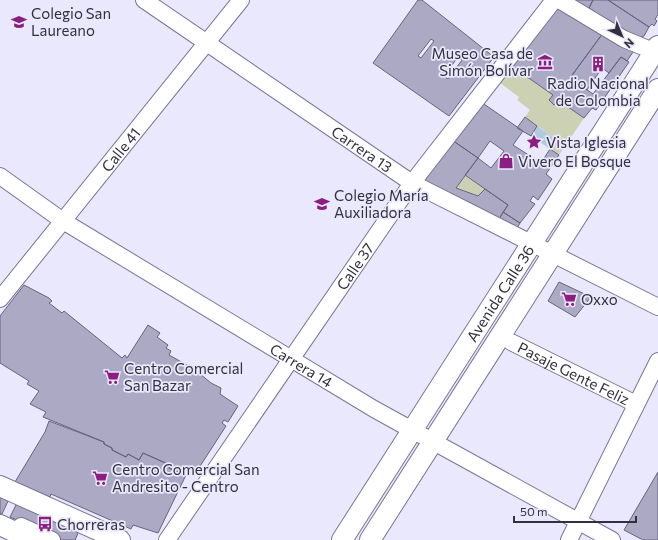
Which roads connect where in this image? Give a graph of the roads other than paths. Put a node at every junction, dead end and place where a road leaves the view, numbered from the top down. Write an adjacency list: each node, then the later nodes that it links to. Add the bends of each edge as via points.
1 (144, 0): 5 (street, Carrera 13)
2 (241, 0): 5 (street, Calle 41)
3 (554, 0): 9 (street, Calle 37)
4 (559, 0): 6 (street, via 624,39)
5 (206, 42): 9 (street, Carrera 13); 10 (street, Calle 41)
6 (657, 50): 11 (main road, Avenida Calle 36)
7 (658, 89): 12 (main road, Avenida Calle 36)
8 (0, 176): 10 (street, Carrera 14)
9 (412, 183): 11 (street, Carrera 13); 16 (street, Calle 37)
10 (63, 221): 13 (street, Calle 41); 16 (street, Carrera 14)
11 (531, 243): 12 (street, Carrera 13); 19 (main road, Avenida Calle 36)
12 (552, 254): 14 (street, Carrera 13); 20 (main road, Avenida Calle 36)
13 (0, 299)
14 (658, 307)
15 (511, 342): 18 (street, Pasaje Gente Feliz)
16 (291, 359): 19 (street, Carrera 14); 30 (street, Calle 37)
17 (658, 361): 18 (street)
18 (636, 404): 24 (street)
19 (412, 430): 20 (street, Carrera 14); 31 (main road, Avenida Calle 36)
20 (433, 441): 24 (street, Carrera 14); 32 (main road, Avenida Calle 36)
21 (0, 486): 29 (main road)
22 (0, 492): 28 (street)
23 (0, 516): 27 (street)
24 (578, 521): 33 (street); 34 (street, Carrera 14)
25 (0, 525): 26 (main road)
26 (32, 540)
27 (52, 540)
28 (107, 540)
29 (120, 540)
30 (167, 540)
31 (342, 540)
32 (370, 540)
33 (569, 540)
34 (612, 540)

